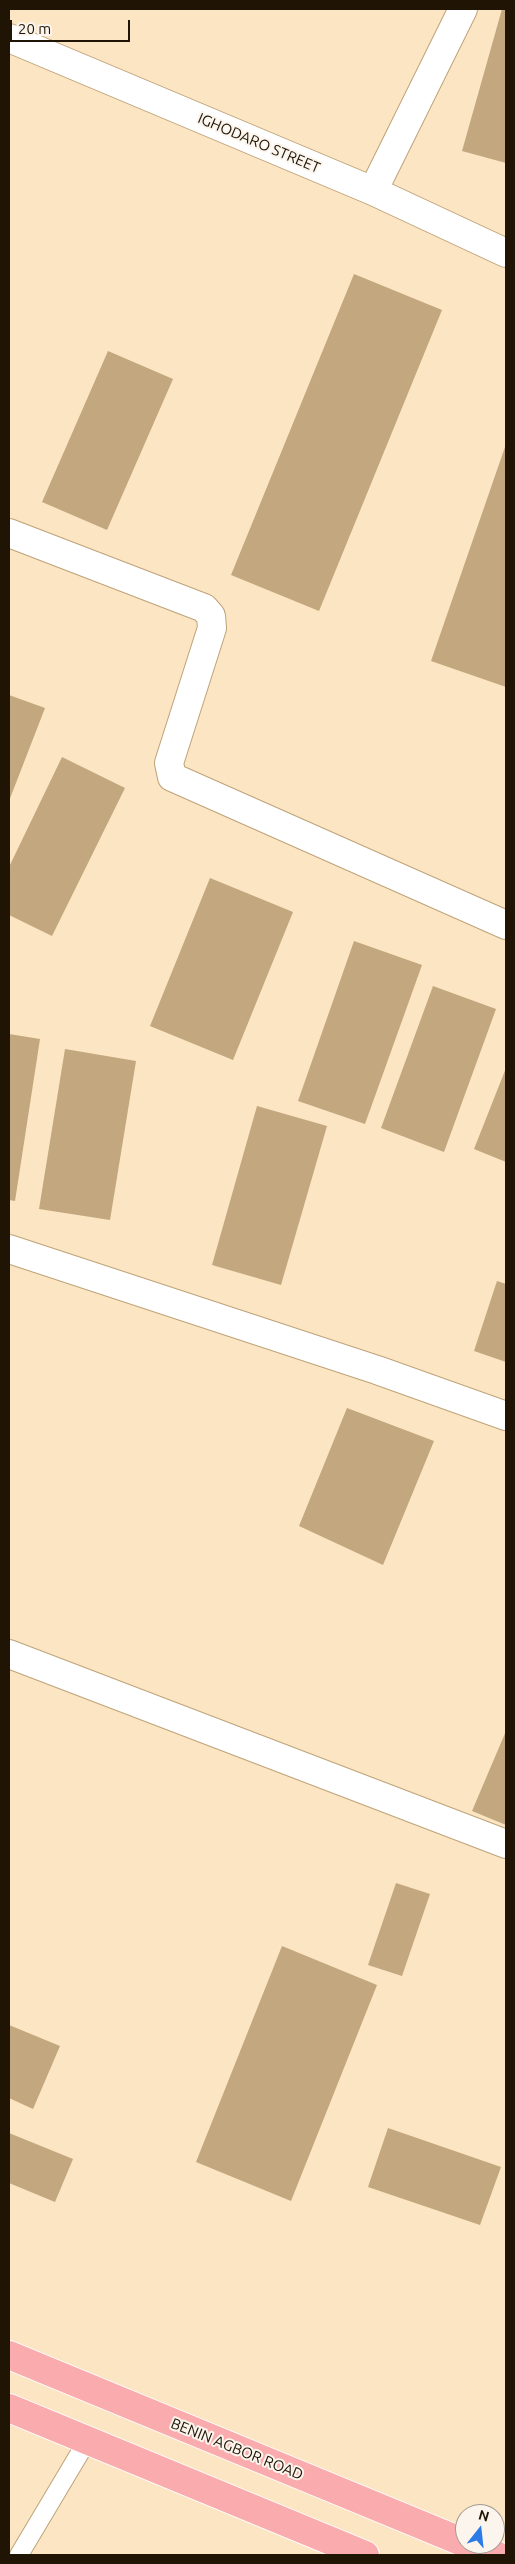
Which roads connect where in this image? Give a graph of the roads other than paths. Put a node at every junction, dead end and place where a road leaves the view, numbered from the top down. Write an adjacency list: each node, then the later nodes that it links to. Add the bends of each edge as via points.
1 (462, 9): 3 (street)
2 (9, 38): 3 (street, IGHODARO STREET)
3 (373, 191): 4 (street, IGHODARO STREET)
4 (506, 253)
5 (9, 533): 6 (street, via 204,608 211,616 212,628 169,763 172,777)
6 (506, 926)
7 (9, 1248): 8 (street)
8 (506, 1416)
9 (9, 1654): 10 (street)
10 (506, 1844)
11 (9, 2355): 14 (highway, BENIN AGBOR ROAD)
12 (9, 2408): 13 (highway)
13 (88, 2441): 15 (lane); 16 (highway)
14 (455, 2539)
15 (18, 2555)
16 (365, 2555)

